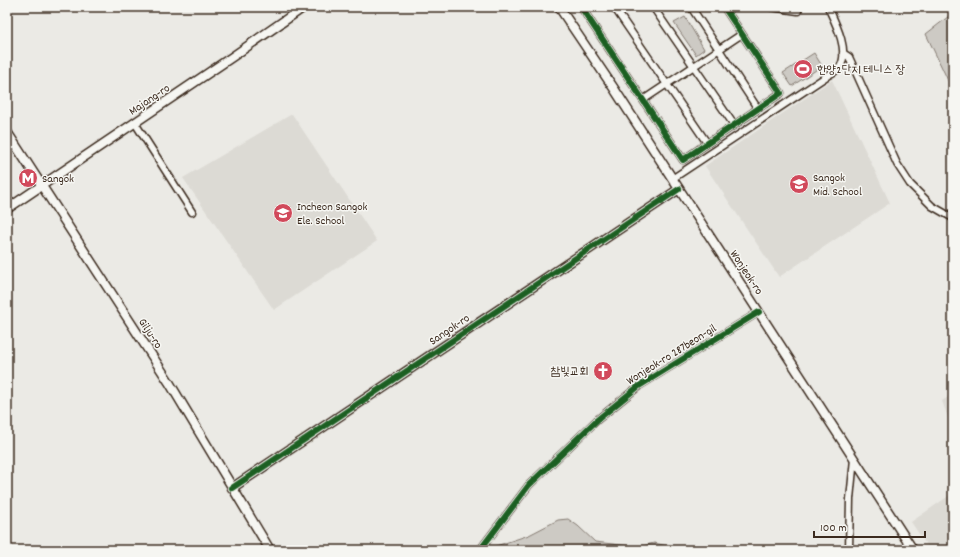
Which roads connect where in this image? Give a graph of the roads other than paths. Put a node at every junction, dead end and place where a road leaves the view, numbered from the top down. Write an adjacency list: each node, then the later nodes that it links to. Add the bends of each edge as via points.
1 (304, 7): 18 (main road, Majang-ro)
2 (559, 7): 22 (main road, Wonjeok-ro)
3 (581, 7): 16 (street)
4 (614, 7): 15 (street)
5 (654, 7): 14 (street)
6 (691, 7): 12 (street)
7 (724, 7): 11 (street)
8 (771, 7): 10 (street)
9 (828, 7): 13 (street, via 842,40)
10 (798, 11)
11 (742, 34): 12 (street); 17 (street, via 782,93)
12 (719, 49): 14 (street); 17 (street)
13 (843, 54): 22 (street, via 840,67); 27 (street, via 849,57 897,164 910,184 932,206)
14 (694, 65): 15 (street); 19 (street)
15 (666, 84): 16 (street); 21 (street)
16 (643, 100): 21 (street, via 683,160)
17 (758, 109): 19 (street)
18 (135, 122): 23 (main road, Majang-ro); 26 (street)
19 (734, 125): 21 (street)
20 (7, 132): 23 (main road, Gilju-ro)
21 (707, 143)
22 (672, 179): 24 (main road, Wonjeok-ro)
23 (42, 186): 25 (main road, Majang-ro); 30 (main road, Gilju-ro, via 169,382)
24 (679, 189): 28 (main road, Wonjeok-ro); 30 (main road, Sangok-ro)
25 (7, 209)
26 (192, 212)
27 (953, 218)
28 (759, 312): 29 (main road, Wonjeok-ro); 32 (street, Wonjeok-ro 287beon-gil, via 639,386 597,420 530,485)
29 (854, 459): 33 (street); 34 (main road, Wonjeok-ro)
30 (232, 488): 31 (main road, Gilju-ro)
31 (270, 550)
32 (480, 550)
33 (849, 550)
34 (913, 550)

